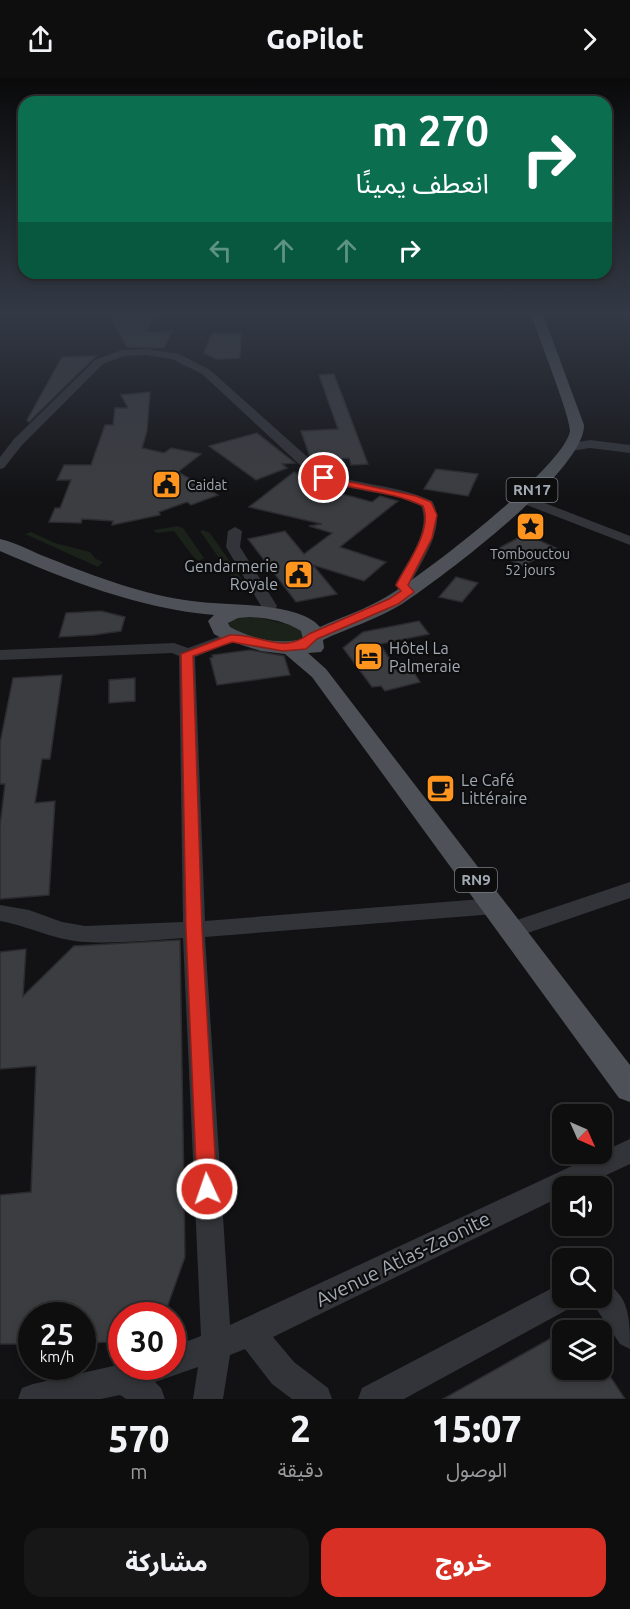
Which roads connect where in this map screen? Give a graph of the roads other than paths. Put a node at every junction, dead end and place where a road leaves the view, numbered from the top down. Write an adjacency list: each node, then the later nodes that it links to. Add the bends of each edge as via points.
1 (85, 376): 6 (street)
2 (210, 376): 11 (street, via 318,474 339,483 427,504 432,515 426,538 402,585)
3 (559, 376): 4 (main road, via 577,425)
4 (571, 447): 5 (street); 7 (main road, RN17)
5 (630, 449)
6 (0, 465)
7 (524, 498): 9 (street); 11 (main road, RN17)
8 (235, 531): 14 (street, via 233,547 269,606)
9 (630, 541)
10 (0, 544): 12 (main road, via 90,579)
11 (408, 592): 16 (main road, RN17, via 374,611)
12 (182, 606): 13 (main road); 15 (main road)
13 (236, 611): 14 (main road); 15 (main road, via 221,617)
14 (266, 613): 16 (main road)
15 (219, 626): 17 (main road); 19 (street)
16 (311, 634): 18 (main road, RN17, via 302,646); 21 (main road, RN9)
17 (238, 638): 18 (main road); 19 (street)
18 (291, 648): 21 (main road, RN9)
19 (187, 654): 20 (street, via 174,648); 25 (street)
20 (0, 655)
21 (319, 673): 23 (main road, RN9)
22 (630, 890): 26 (street)
23 (495, 906): 25 (street); 26 (main road, RN9)
24 (0, 913): 25 (street, via 70,932)
25 (194, 930): 33 (street)
26 (513, 930): 27 (main road, RN9)
27 (630, 1089)
28 (630, 1151): 31 (street, Avenue Atlas-Zaonite)
29 (552, 1302): 41 (street)
30 (612, 1305): 32 (street)
31 (251, 1332): 33 (street, Avenue Atlas-Zaonite); 40 (street, via 283,1373)
32 (630, 1334)
33 (216, 1345): 34 (street, Avenue Atlas-Zaonite); 39 (street)
34 (186, 1357)
35 (118, 1380): 37 (street)
36 (124, 1380): 38 (street)
37 (33, 1399)
38 (150, 1399)
39 (208, 1399)
40 (316, 1399)
41 (373, 1399)

